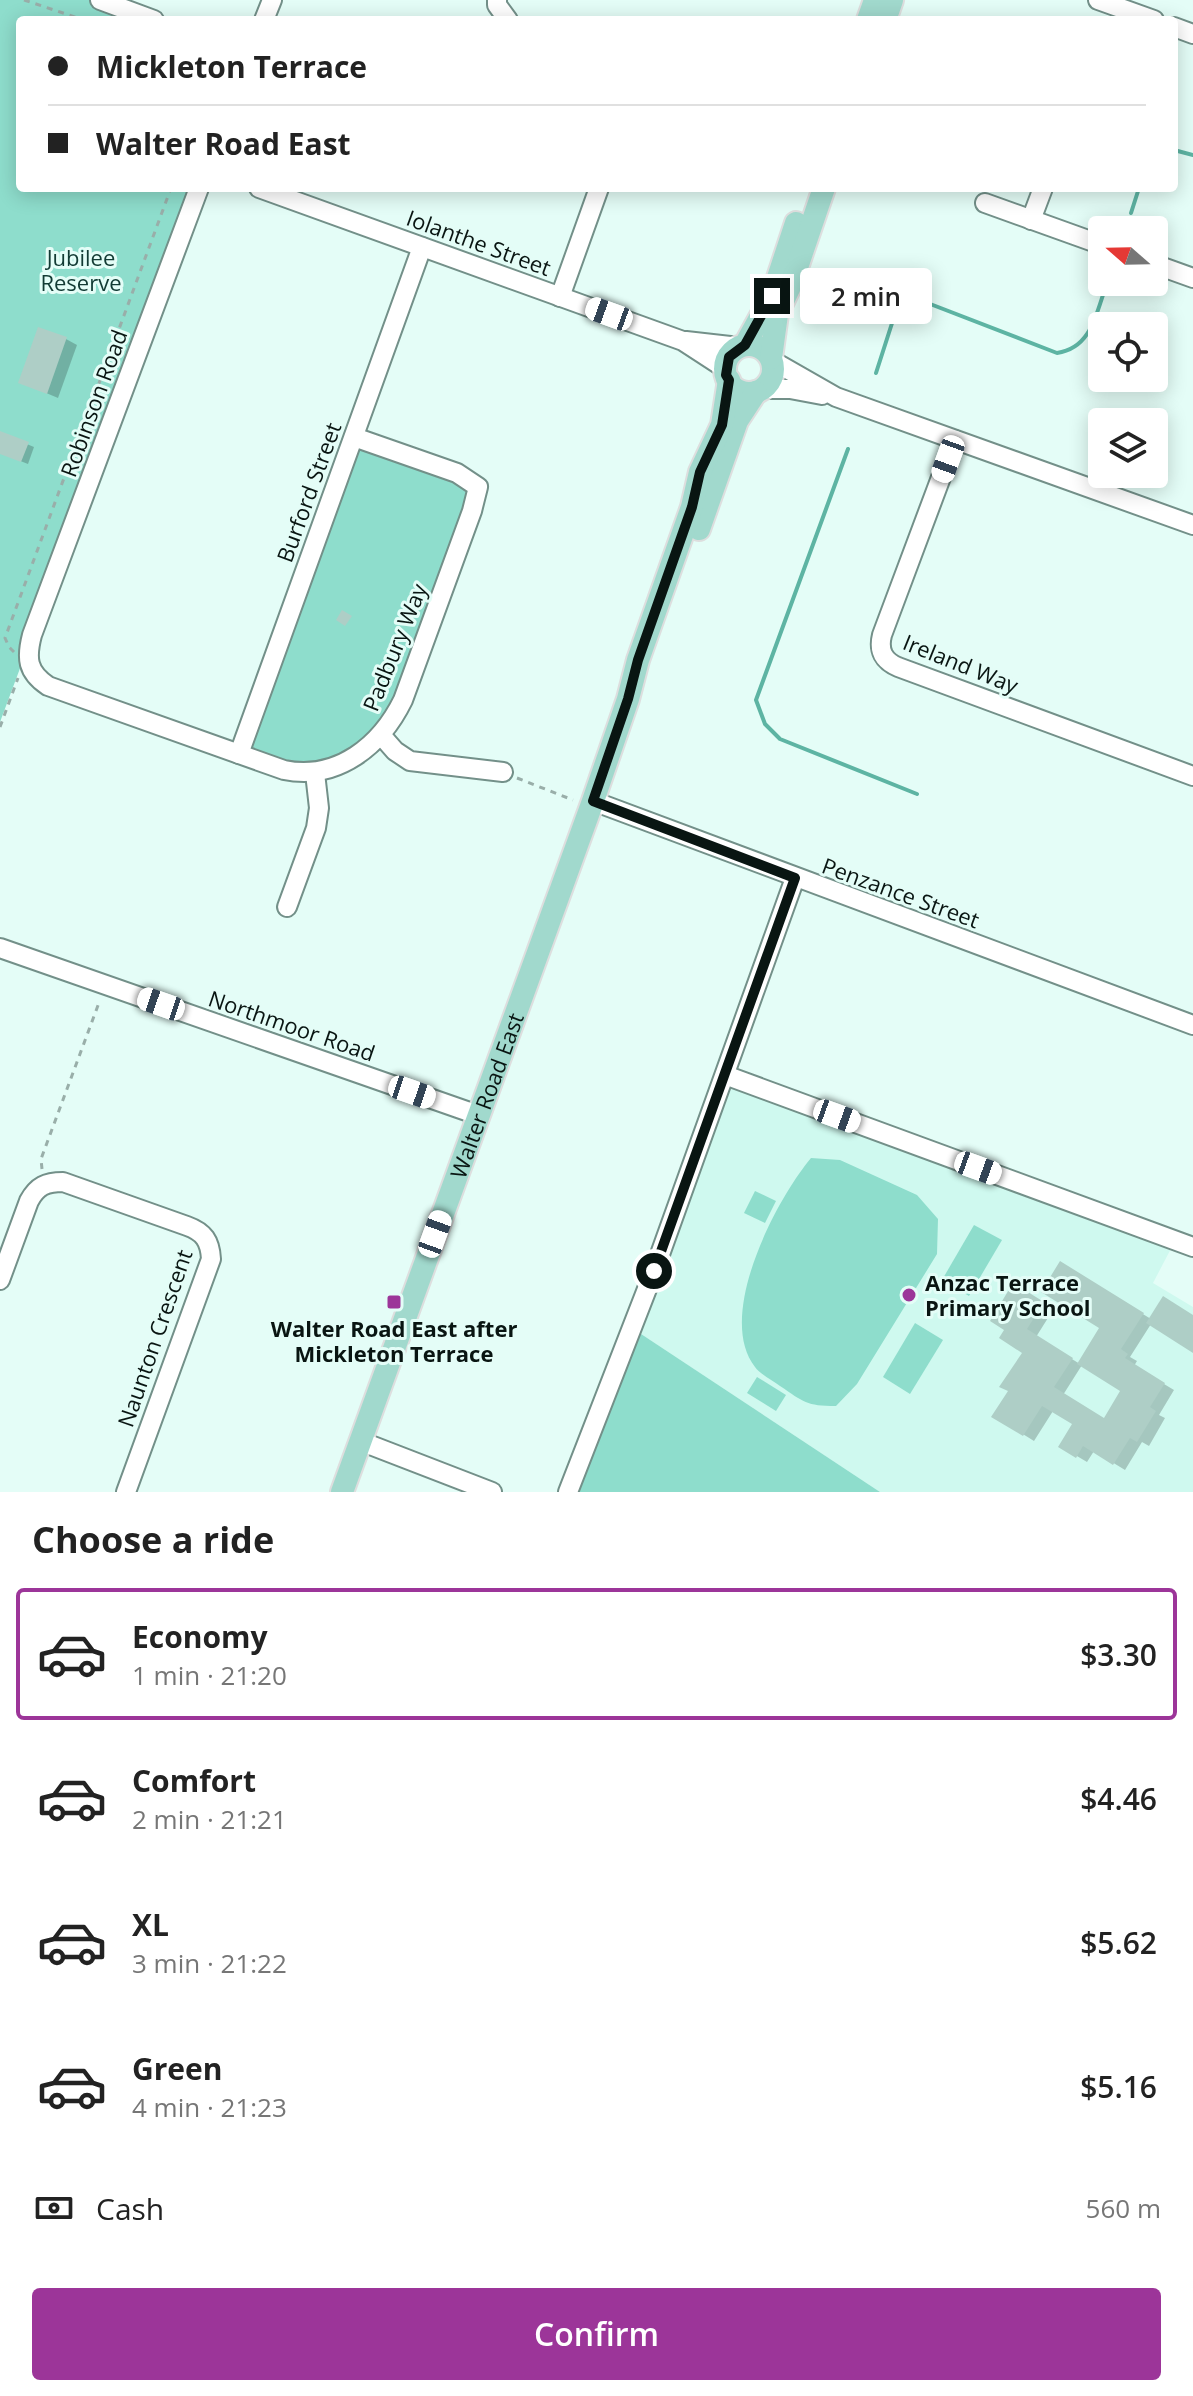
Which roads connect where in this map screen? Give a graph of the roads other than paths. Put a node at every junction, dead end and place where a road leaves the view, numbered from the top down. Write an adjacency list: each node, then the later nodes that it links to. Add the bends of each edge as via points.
1 (100, 0): 3 (street)
2 (1104, 8): 4 (street)
3 (143, 16)
4 (1137, 16)
5 (198, 192): 29 (street, Robinson Road, via 32,635 27,661 48,686)
6 (270, 192): 14 (street, Iolanthe Street)
7 (598, 192): 17 (street)
8 (808, 192): 19 (main road, via 772,296)
9 (823, 192): 20 (main road, via 777,314)
10 (1042, 192): 12 (street)
11 (985, 203): 12 (street)
12 (1031, 220): 13 (street)
13 (1088, 240)
14 (422, 247): 17 (street, Iolanthe Street); 24 (street, Burford Street)
15 (1168, 269): 16 (street)
16 (1193, 278)
17 (560, 297): 18 (street, Iolanthe Street)
18 (683, 341): 19 (street, Iolanthe Street); 21 (street, Iolanthe Street)
19 (742, 346): 20 (main road, via 757,346); 21 (main road, via 729,357)
20 (772, 359): 22 (main road, via 771,378); 23 (street)
21 (727, 374): 22 (main road, via 739,391); 27 (main road, Walter Road East, via 722,425 700,472)
22 (759, 390): 23 (street); 27 (main road, Walter Road East, via 737,421 650,666)
23 (836, 397): 25 (street)
24 (354, 437): 28 (street, Padbury Way, via 457,473 478,487 403,700); 29 (street, Burford Street)
25 (955, 440): 26 (street); 32 (street, Ireland Way, via 882,635 884,657 898,667)
26 (1193, 525)
27 (628, 699): 33 (main road, Walter Road East)
28 (381, 735): 30 (street, via 410,761); 31 (street, Padbury Way, via 359,754)
29 (239, 754): 31 (street, via 284,770)
30 (503, 772)
31 (315, 773): 35 (street, via 316,828)
32 (1193, 776)
33 (583, 800): 34 (street, Penzance Street); 39 (main road, Walter Road East)
34 (795, 878): 37 (street, Penzance Street); 38 (street)
35 (287, 907)
36 (0, 948): 39 (street, Northmoor Road)
37 (1193, 1025)
38 (725, 1075): 40 (street); 46 (street)
39 (478, 1115): 42 (main road, Walter Road East)
40 (1193, 1247)
41 (0, 1280): 43 (street, Naunton Crescent, via 29,1201 44,1184 63,1182 205,1236 211,1259)
42 (360, 1441): 44 (main road, Walter Road East); 45 (street)
43 (126, 1492)
44 (342, 1492)
45 (492, 1492)
46 (568, 1492)

